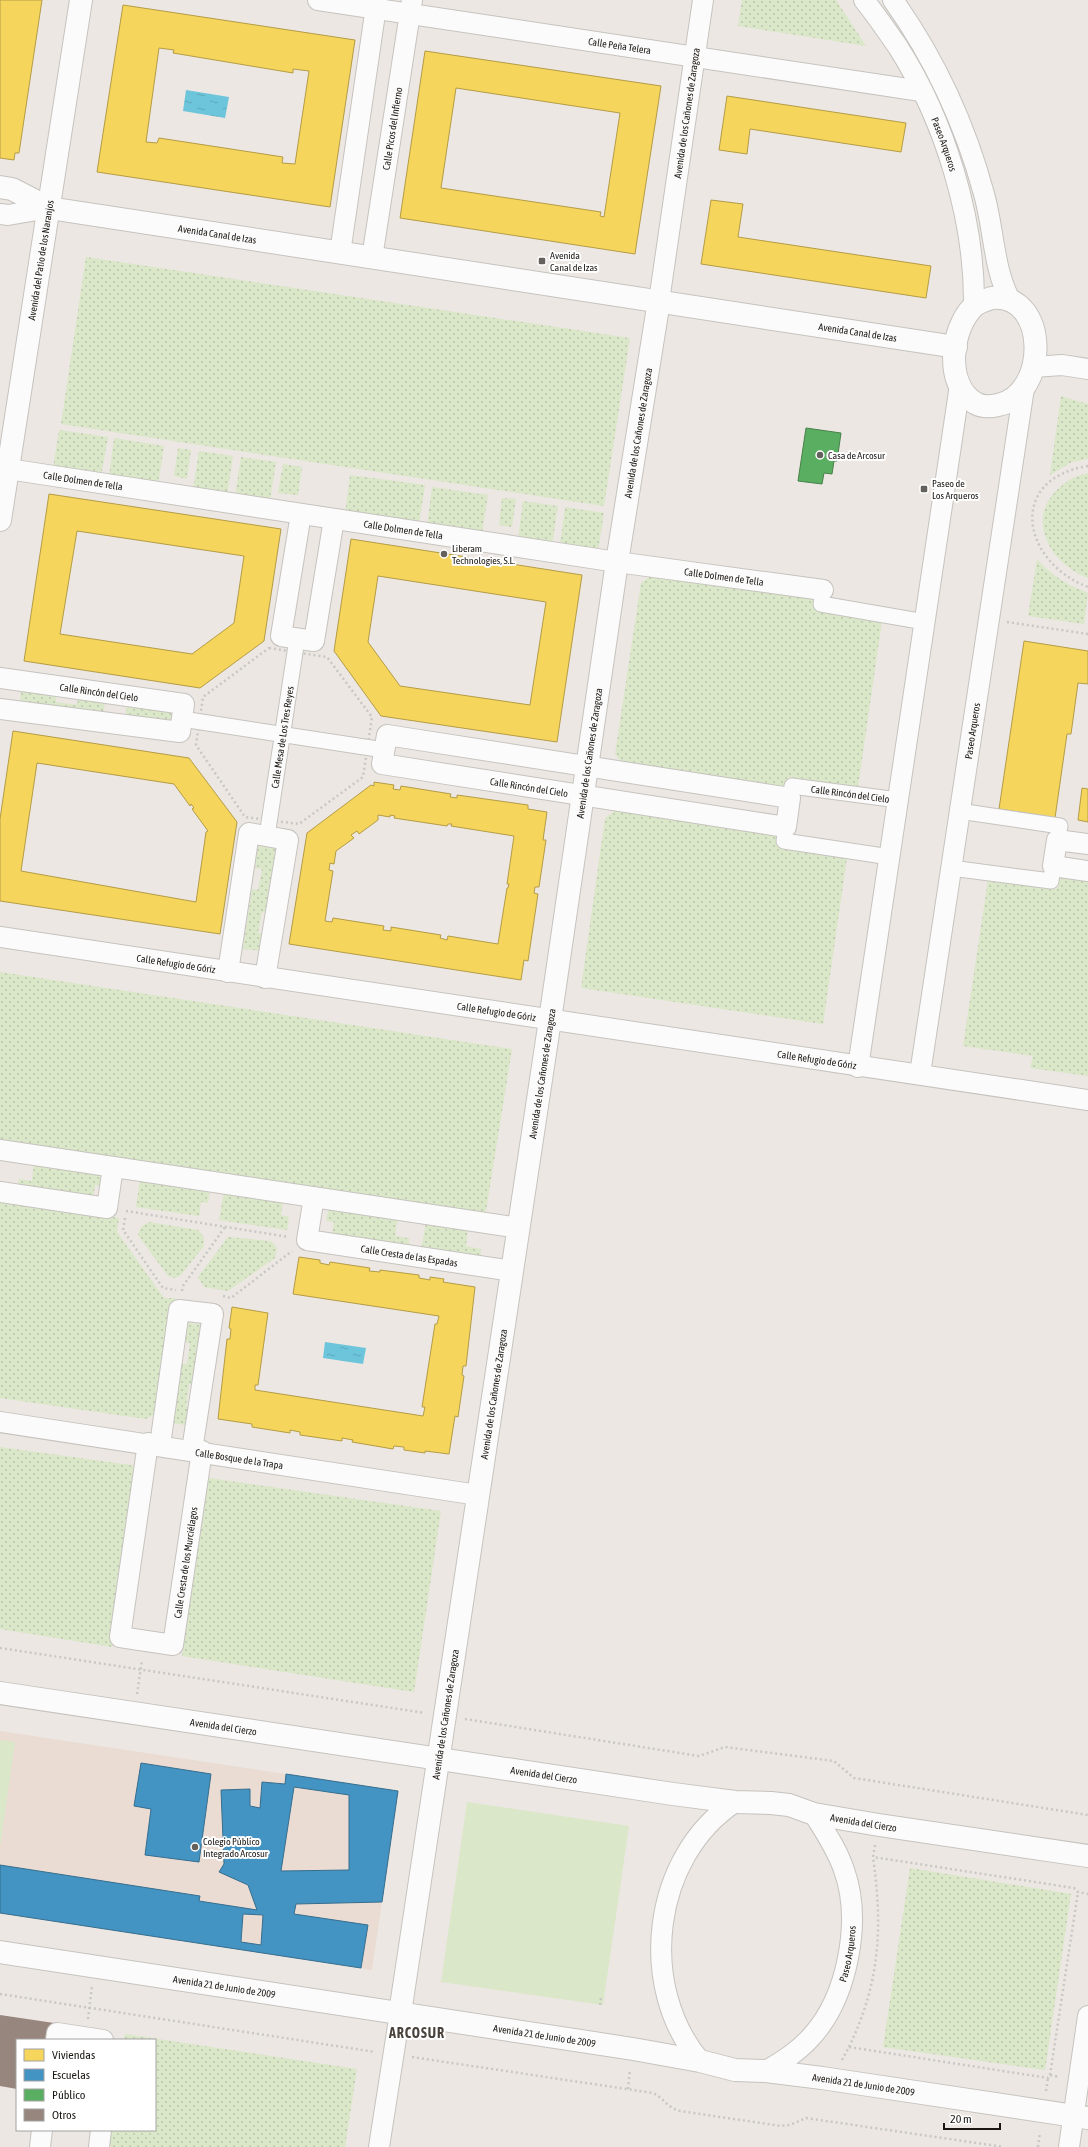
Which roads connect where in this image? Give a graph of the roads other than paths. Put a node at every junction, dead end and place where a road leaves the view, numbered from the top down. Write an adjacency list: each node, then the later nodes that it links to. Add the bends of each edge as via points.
1 (81, 0): 11 (street, Avenida del Patio de los Naranjos)
2 (318, 0): 6 (street, Calle Peña Telera)
3 (703, 0): 8 (street, Avenida de los Cañones de Zaragoza)
4 (864, 0): 9 (street, Paseo Arqueros, via 898,48)
5 (893, 0): 15 (street, via 935,65 961,125 984,193 1000,276)
6 (376, 4): 7 (street, Calle Peña Telera); 13 (street)
7 (411, 7): 8 (street, Calle Peña Telera); 14 (street, Calle Picos del Infierno)
8 (694, 56): 9 (street, Calle Peña Telera); 16 (street, Avenida de los Cañones de Zaragoza)
9 (921, 91): 17 (street, Paseo Arqueros, via 938,128 961,196 973,266)
10 (0, 187): 11 (street, via 18,191)
11 (49, 208): 12 (street, Avenida Canal de Izas); 13 (street, Avenida Canal de Izas); 23 (street, Avenida del Patio de los Naranjos)
12 (0, 214)
13 (340, 253): 14 (street, Avenida Canal de Izas)
14 (372, 258): 16 (street, Avenida Canal de Izas)
15 (1010, 300): 17 (street, via 992,298); 19 (street, via 1026,313 1032,324 1035,340)
16 (659, 301): 18 (street, Avenida Canal de Izas); 27 (street, Avenida de los Cañones de Zaragoza)
17 (974, 306): 18 (street, via 962,323)
18 (956, 347): 21 (street, via 955,368)
19 (1033, 367): 20 (street, via 1062,365); 22 (street)
20 (1088, 369)
21 (960, 385): 22 (street, via 969,399 984,406 1006,403 1017,397); 29 (street)
22 (1024, 388): 40 (street, Paseo Arqueros)
23 (8, 469): 24 (street, Calle Dolmen de Tella); 26 (street, Avenida del Patio de los Naranjos)
24 (301, 514): 25 (street, Calle Dolmen de Tella); 30 (street, via 281,636)
25 (334, 519): 27 (street, Calle Dolmen de Tella); 30 (street, via 314,641)
26 (0, 520)
27 (616, 562): 28 (street, Calle Dolmen de Tella); 36 (street, Avenida de los Cañones de Zaragoza)
28 (823, 590): 29 (street, Calle Dolmen de Tella, via 821,604)
29 (925, 622): 39 (street)
30 (297, 639): 34 (street, Calle Mesa de Los Tres Reyes)
31 (0, 678): 33 (street, Calle Rincón del Cielo, via 184,704)
32 (0, 709): 33 (street, via 180,732)
33 (182, 719): 34 (street)
34 (282, 734): 35 (street); 42 (street, Calle Mesa de Los Tres Reyes)
35 (384, 750): 36 (street, via 387,735); 37 (street, Calle Rincón del Cielo, via 382,764)
36 (586, 766): 37 (street, Avenida de los Cañones de Zaragoza); 38 (street)
37 (582, 796): 41 (street, Calle Rincón del Cielo); 52 (street, Avenida de los Cañones de Zaragoza)
38 (790, 798): 39 (street, Calle Rincón del Cielo, via 792,786); 41 (street)
39 (898, 800): 45 (street)
40 (959, 811): 43 (street, via 1060,826); 47 (street, Paseo Arqueros)
41 (786, 827): 45 (street, via 784,841)
42 (267, 836): 50 (street, via 249,833); 51 (street, via 288,840)
43 (1057, 840): 44 (street); 46 (street)
44 (1088, 844)
45 (890, 857): 53 (street)
46 (1053, 866): 47 (street, via 1051,881); 48 (street)
47 (951, 868): 54 (street, Paseo Arqueros)
48 (1088, 871)
49 (0, 937): 50 (street, Calle Refugio de Góriz)
50 (228, 972): 51 (street, Calle Refugio de Góriz)
51 (265, 978): 52 (street, Calle Refugio de Góriz)
52 (550, 1020): 53 (street, Calle Refugio de Góriz); 60 (street, Avenida de los Cañones de Zaragoza)
53 (858, 1067): 54 (street, Calle Refugio de Góriz)
54 (920, 1074): 55 (street, Calle Refugio de Góriz)
55 (1088, 1100)
56 (0, 1150): 57 (street)
57 (113, 1167): 58 (street, via 116,1210); 59 (street)
58 (0, 1192)
59 (314, 1197): 60 (street); 61 (street, Calle Cresta de las Espadas, via 307,1240)
60 (519, 1228): 61 (street, Avenida de los Cañones de Zaragoza)
61 (512, 1271): 65 (street, Avenida de los Cañones de Zaragoza)
62 (0, 1422): 63 (street, Calle Bosque de la Trapa)
63 (154, 1444): 64 (street, Calle Bosque de la Trapa); 64 (street, Calle Cresta de los Murciélagos, via 181,1300 213,1314); 64 (street, Calle Cresta de los Murciélagos, via 120,1637 173,1645)
64 (197, 1450): 65 (street, Calle Bosque de la Trapa)
65 (478, 1494): 67 (street, Avenida de los Cañones de Zaragoza)
66 (0, 1693): 67 (street, Avenida del Cierzo)
67 (439, 1758): 68 (street, Avenida del Cierzo); 72 (street, Avenida de los Cañones de Zaragoza)
68 (735, 1802): 69 (street, Avenida del Cierzo, via 789,1805); 76 (street, via 703,1830 682,1862 666,1904 662,1933 663,1983 668,2003 682,2036)
69 (814, 1814): 70 (street, Avenida del Cierzo); 77 (street, Paseo Arqueros, via 835,1847 845,1871 852,1917 845,1974 823,2022 799,2050)
70 (1088, 1856)
71 (0, 1952): 72 (street, Avenida 21 de Junio de 2009)
72 (400, 2012): 76 (street, Avenida 21 de Junio de 2009); 83 (street, Avenida de los Cañones de Zaragoza)
73 (1088, 2016): 78 (street, via 1079,2079)
74 (56, 2039): 75 (street, via 57,2033)
75 (94, 2039)
76 (700, 2061): 77 (street, Avenida 21 de Junio de 2009, via 735,2070)
77 (766, 2070): 78 (street, Avenida 21 de Junio de 2009)
78 (1081, 2116): 84 (street)
79 (42, 2131): 81 (street)
80 (101, 2131): 82 (street)
81 (40, 2147)
82 (99, 2147)
83 (379, 2147)
84 (1068, 2147)

